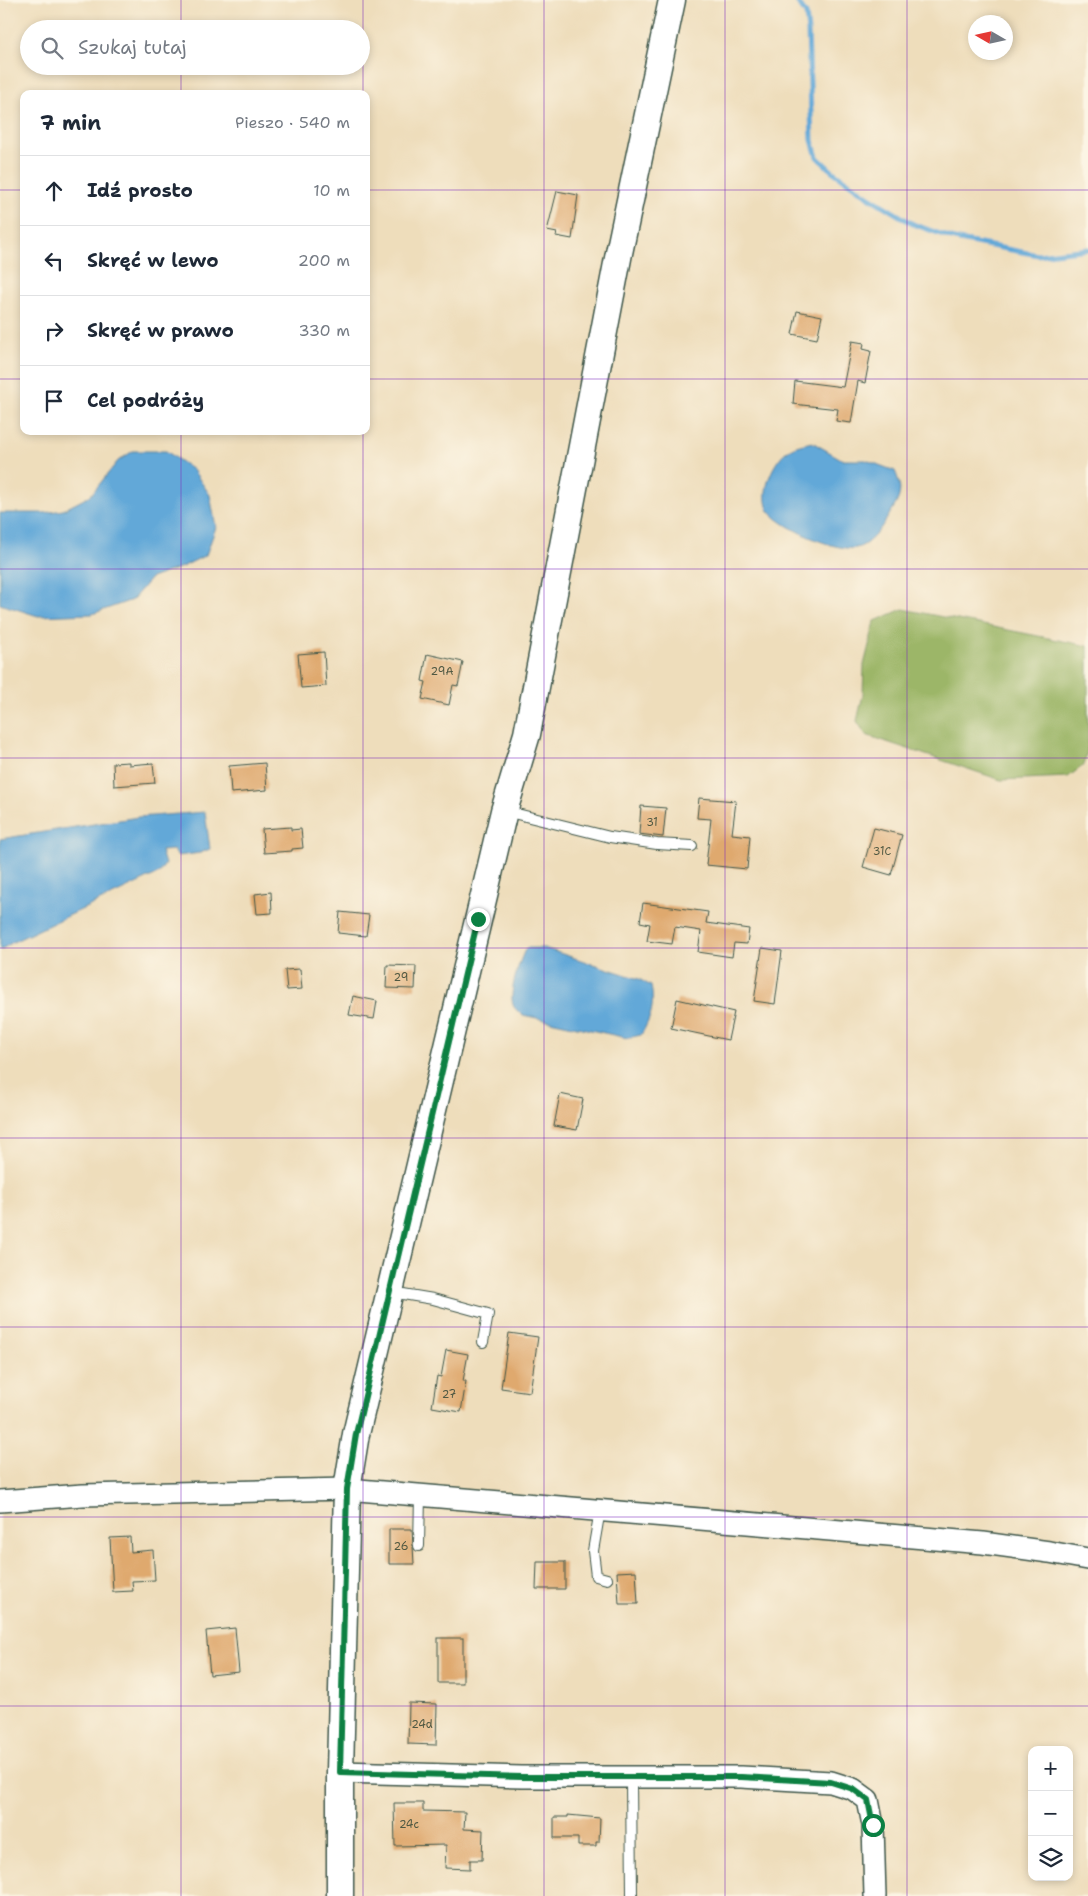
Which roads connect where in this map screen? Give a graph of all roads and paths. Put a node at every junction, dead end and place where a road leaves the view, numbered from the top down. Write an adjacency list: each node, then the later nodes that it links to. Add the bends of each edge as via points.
1 (672, 0): 2 (street, via 621,244 527,734)
2 (504, 811): 3 (lane, via 610,837); 4 (street)
3 (692, 846)
4 (390, 1291): 5 (lane, via 488,1314); 6 (street, via 356,1434)
5 (483, 1342)
6 (347, 1489): 7 (street); 8 (street, via 83,1495); 13 (street)
7 (420, 1495): 9 (street); 10 (lane)
8 (0, 1501)
9 (600, 1510): 11 (street, via 983,1543); 12 (lane, via 592,1551 596,1576)
10 (419, 1546)
11 (1088, 1560)
12 (607, 1580)
13 (340, 1772): 14 (street); 15 (street)
14 (632, 1777): 16 (lane); 17 (street, via 822,1781 853,1789 868,1800 873,1825)
15 (340, 1896)
16 (632, 1896)
17 (875, 1896)

